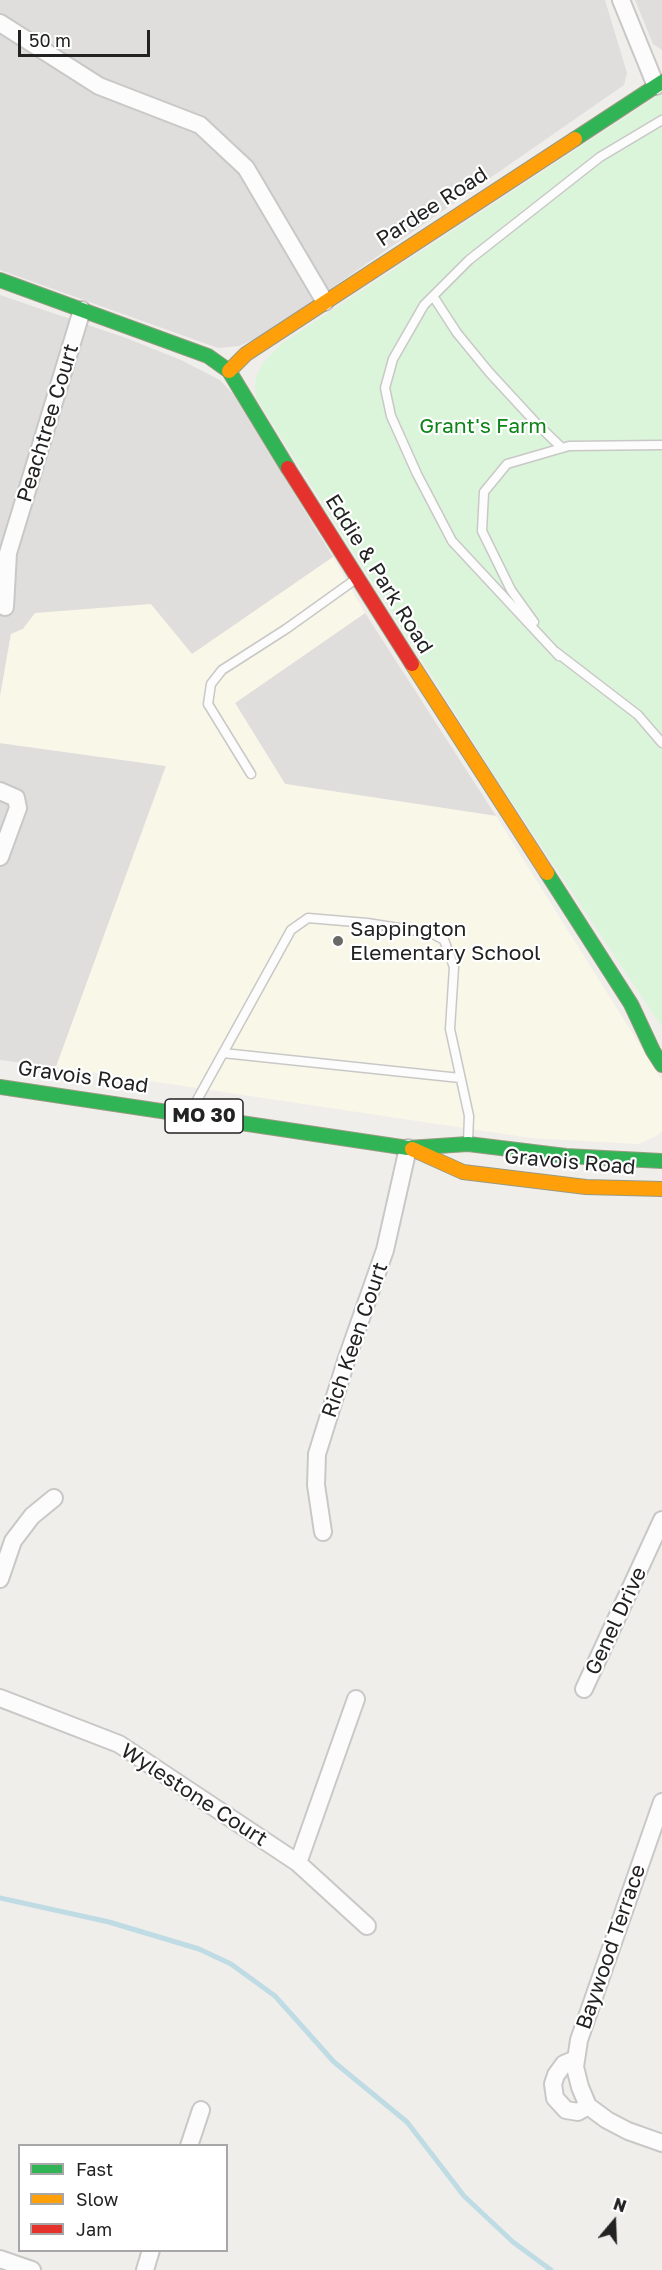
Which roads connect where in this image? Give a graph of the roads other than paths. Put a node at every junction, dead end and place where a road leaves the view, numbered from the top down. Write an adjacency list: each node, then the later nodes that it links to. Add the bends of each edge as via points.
1 (621, 0): 3 (street)
2 (0, 22): 7 (street, via 99,86 200,125 246,168)
3 (659, 84): 7 (street, Pardee Road)
4 (662, 120): 6 (lane, via 591,164 469,260)
5 (0, 280): 8 (street, Eddie & Park Road)
6 (434, 296): 11 (lane, via 457,333 489,372); 14 (lane, via 424,305 393,359 385,388 391,416 452,541)
7 (325, 302): 9 (street, Pardee Road, via 246,354)
8 (82, 310): 9 (street, Eddie & Park Road, via 200,352); 13 (street, Peachtree Court, via 8,553)
9 (228, 371): 12 (street, Eddie & Park Road)
10 (662, 445): 11 (lane)
11 (562, 448): 14 (lane, via 507,464 484,492 482,531 511,590)
12 (357, 579): 16 (lane, via 222,670 211,684 208,704); 19 (street, Eddie & Park Road)
13 (5, 607)
14 (559, 656): 15 (lane, via 638,715)
15 (662, 743)
16 (251, 774)
17 (0, 791): 18 (street, via 16,798 18,808)
18 (0, 857)
19 (631, 1004): 20 (street, Eddie & Park Road); 22 (street, Eddie & Park Road)
20 (662, 1038)
21 (222, 1053): 23 (lane); 23 (lane, via 291,930 308,918 368,923 431,933 444,940 454,967 450,1029); 25 (lane)
22 (662, 1065)
23 (460, 1078): 26 (lane, via 469,1116)
24 (0, 1087): 25 (street, Gravois Road / MO 30)
25 (189, 1114): 28 (street, Gravois Road / MO 30)
26 (468, 1144): 28 (street, Gravois Road / MO 30); 29 (street, Gravois Road / MO 30, via 566,1156)
27 (662, 1147): 29 (street)
28 (408, 1148): 31 (street, Gravois Road / MO 30, via 463,1172 586,1187); 34 (street, Rich Keen Court, via 386,1250 316,1454)
29 (644, 1160): 30 (street, Gravois Road / MO 30)
30 (662, 1161)
31 (662, 1189)
32 (54, 1498): 35 (street, via 32,1516 13,1541)
33 (662, 1520): 36 (street, Genel Drive)
34 (323, 1533)
35 (0, 1579)
36 (584, 1689)
37 (0, 1698): 40 (street, Wylestone Court, via 119,1744)
38 (356, 1699): 40 (street)
39 (662, 1802): 42 (street, Baywood Terrace, via 579,2040)
40 (298, 1863): 41 (street, Wylestone Court)
41 (367, 1926)
42 (576, 2059): 43 (street, Baywood Terrace, via 580,2087); 43 (street, Baywood Terrace, via 564,2064 556,2075 555,2098 566,2110 578,2112)
43 (588, 2106): 45 (street, via 607,2121)
44 (201, 2110): 46 (street)
45 (662, 2143)
46 (189, 2144)
47 (151, 2252): 50 (street)
48 (0, 2259): 49 (street)
49 (32, 2270)
50 (145, 2270)

